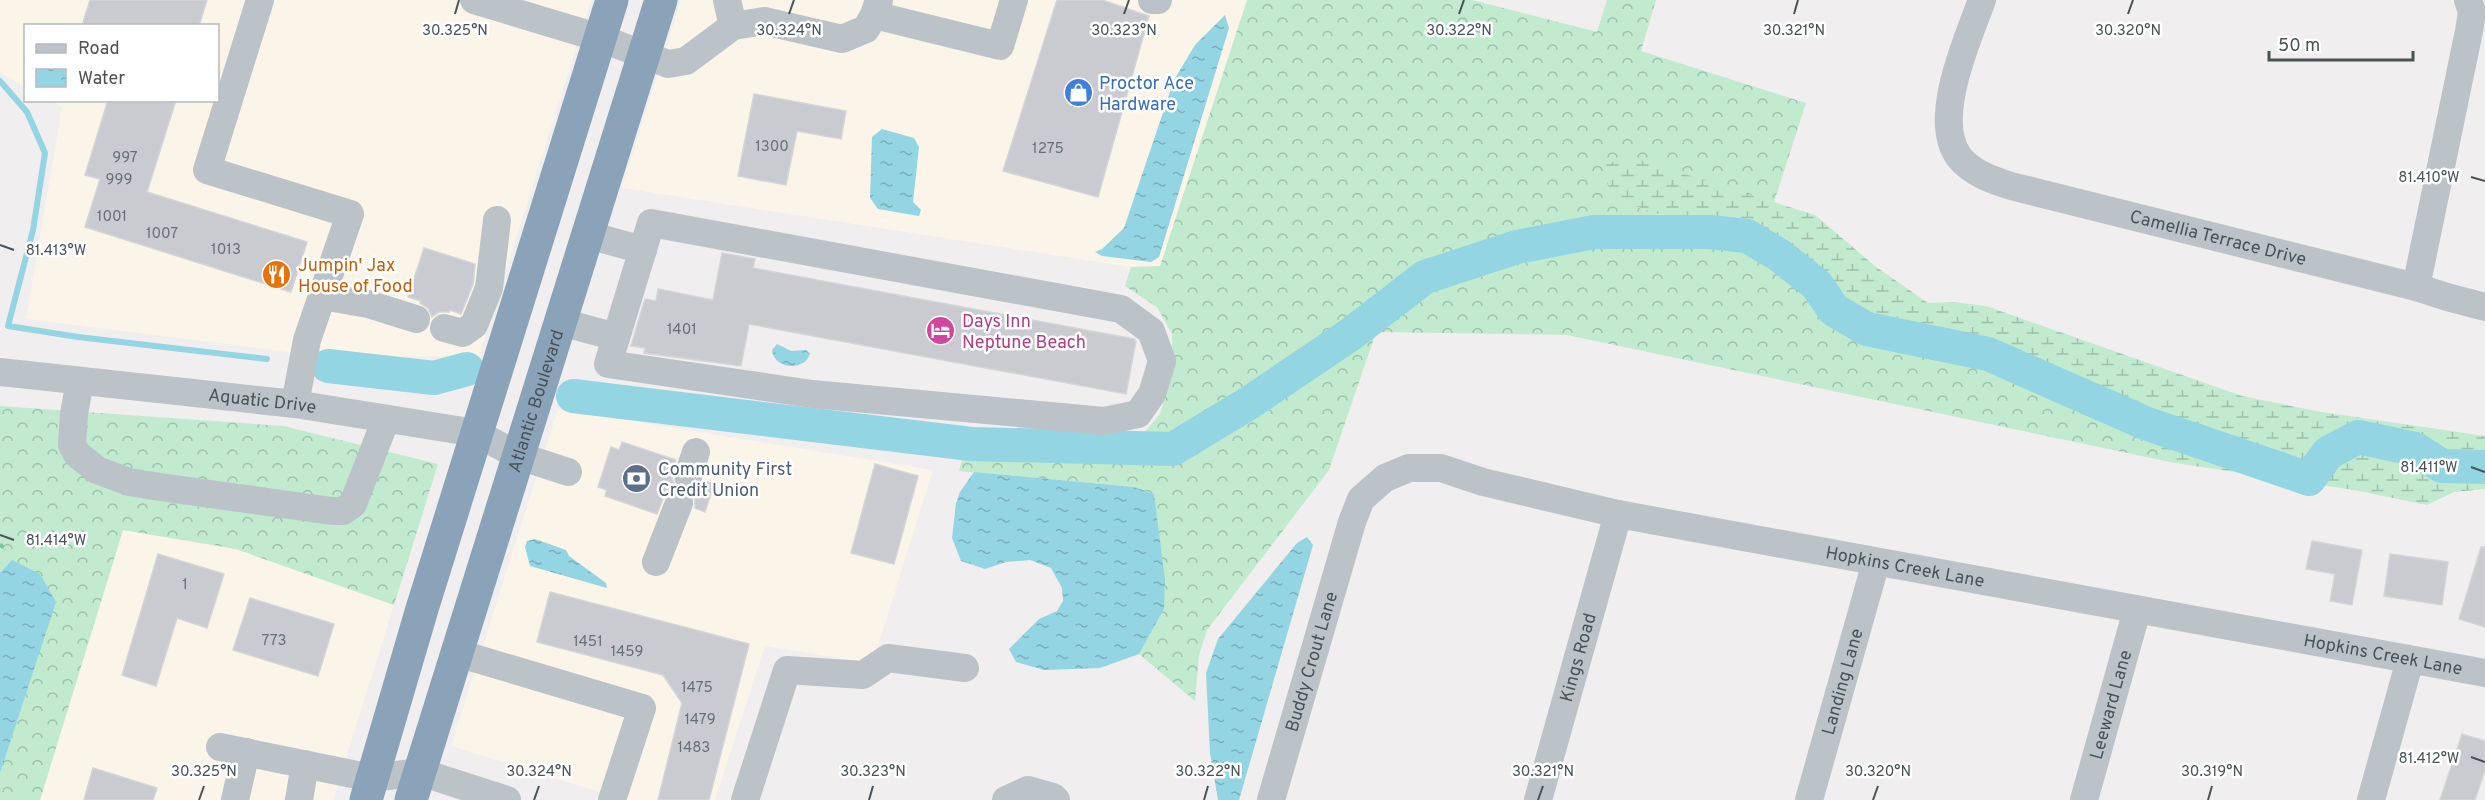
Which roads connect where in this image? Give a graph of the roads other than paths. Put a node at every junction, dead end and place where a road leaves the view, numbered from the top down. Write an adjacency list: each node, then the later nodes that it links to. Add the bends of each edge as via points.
1 (260, 0): 18 (street, via 207,170 350,214)
2 (474, 0): 12 (street)
3 (612, 0): 12 (highway)
4 (661, 0): 13 (highway, Atlantic Boulevard)
5 (1014, 0): 10 (street, via 1000,46)
6 (1152, 0): 7 (street)
7 (1158, 0)
8 (1982, 0): 17 (street, Camellia Terrace Drive, via 1948,108 1948,125 1958,155 1971,169 2011,186)
9 (2468, 0): 17 (street, via 2472,12 2469,31)
10 (876, 8): 11 (street, via 866,29 842,39)
11 (730, 13): 13 (street, via 686,61 668,64)
12 (600, 38): 13 (street); 28 (highway)
13 (643, 56): 15 (highway, Atlantic Boulevard)
14 (497, 220): 22 (street, via 489,288 474,325 463,333)
15 (588, 235): 16 (street); 21 (highway, Atlantic Boulevard)
16 (643, 250): 23 (street); 23 (street, via 651,223 1120,309 1151,331 1162,361 1152,394 1138,414 1104,421 812,394 608,364)
17 (2416, 286): 19 (street, Camellia Terrace Drive)
18 (322, 296): 20 (street, via 368,303); 26 (street, via 307,340)
19 (2485, 307)
20 (416, 319)
21 (561, 321): 23 (street); 29 (highway, Atlantic Boulevard)
22 (444, 328)
23 (616, 337)
24 (0, 372): 25 (street, Aquatic Drive)
25 (80, 381): 26 (street, Aquatic Drive); 27 (street, via 72,445 97,470 129,482 343,511 353,504)
26 (295, 404): 27 (street, Aquatic Drive)
27 (386, 419): 28 (street, Aquatic Drive)
28 (476, 433): 29 (street, Aquatic Drive); 43 (highway)
29 (519, 456): 30 (street, Aquatic Drive); 37 (highway, Atlantic Boulevard)
30 (568, 472)
31 (679, 503): 34 (street)
32 (1618, 514): 33 (street, Hopkins Creek Lane, via 1441,468 1408,468 1385,478 1361,499); 35 (street, Hopkins Creek Lane); 52 (street, Kings Road)
33 (1352, 522): 51 (street, Buddy Crout Lane)
34 (656, 562)
35 (1876, 562): 36 (street, Hopkins Creek Lane); 53 (street, Landing Lane)
36 (2137, 610): 38 (street, Hopkins Creek Lane); 54 (street, Leeward Lane)
37 (457, 653): 42 (highway, Atlantic Boulevard); 47 (street, via 642,708)
38 (2410, 660): 40 (street, Hopkins Creek Lane); 55 (street)
39 (965, 668): 48 (street, via 888,658 863,675 787,670)
40 (2485, 673)
41 (305, 764): 43 (street); 44 (street, via 233,749); 45 (street)
42 (416, 786): 43 (street); 46 (street)
43 (369, 789)
44 (235, 800)
45 (299, 800)
46 (507, 800)
47 (612, 800)
48 (745, 800)
49 (1006, 800): 50 (street, via 1028,790)
50 (1056, 800)
51 (1271, 800)
52 (1538, 800)
53 (1809, 800)
54 (2084, 800)
55 (2371, 800)

